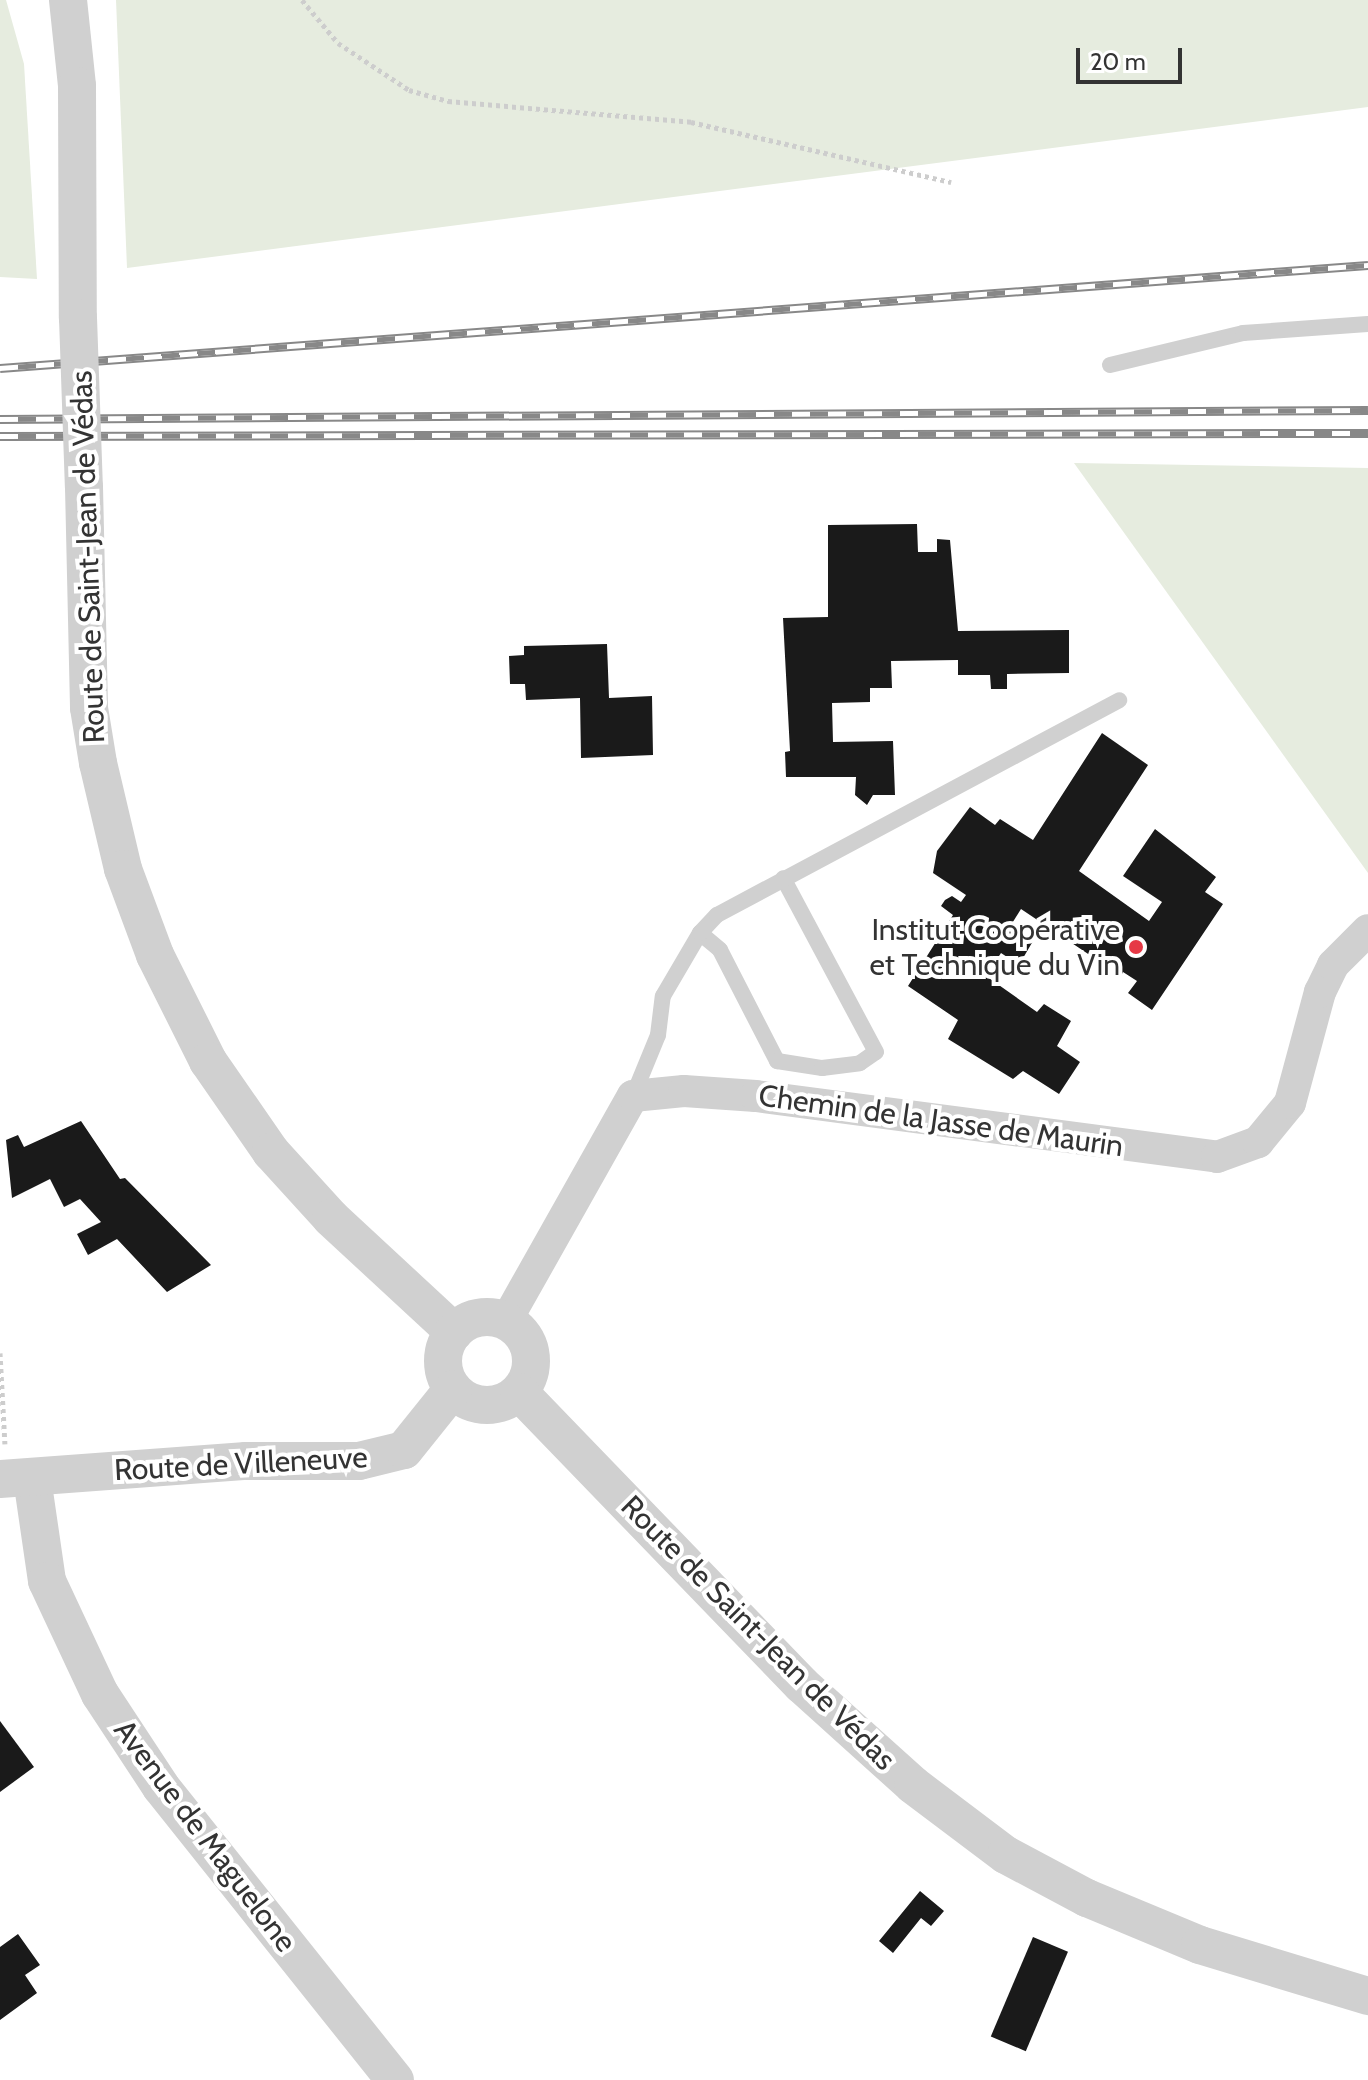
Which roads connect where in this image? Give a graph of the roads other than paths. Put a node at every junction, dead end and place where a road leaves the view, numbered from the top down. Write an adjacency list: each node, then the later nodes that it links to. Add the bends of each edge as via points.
1 (68, 0): 10 (street, Route de Saint-Jean de Védas, bridge, via 77,86 89,708 123,869 155,955 208,1061 271,1152 331,1218)
2 (1368, 324): 3 (lane, via 1243,333)
3 (1110, 365)
4 (1119, 700): 5 (lane)
5 (783, 878): 7 (lane, via 717,915); 7 (lane, via 876,1052 868,1058 822,1068 777,1061 720,950)
6 (1368, 930): 8 (street, Chemin de la Jasse de Maurin, via 1350,942 1326,978 1290,1103 1258,1142 1217,1157 756,1096 684,1091)
7 (700, 933): 8 (lane, via 663,996 658,1035)
8 (633, 1096): 9 (street)
9 (506, 1321): 10 (street, via 478,1317); 12 (street, via 518,1329 531,1353 531,1367)
10 (454, 1332): 11 (street, via 443,1354)
11 (453, 1389): 12 (street, via 478,1405 493,1406); 13 (street, Route de Villeneuve, via 404,1450 359,1461 246,1461)
12 (519, 1392): 14 (street, Route de Saint-Jean de Védas, via 802,1685 913,1785 1006,1855 1087,1898 1200,1945)
13 (12, 1478): 15 (street, Avenue de Maguelone, via 47,1581 100,1694 198,1836)
14 (1368, 1996)
15 (395, 2080)

